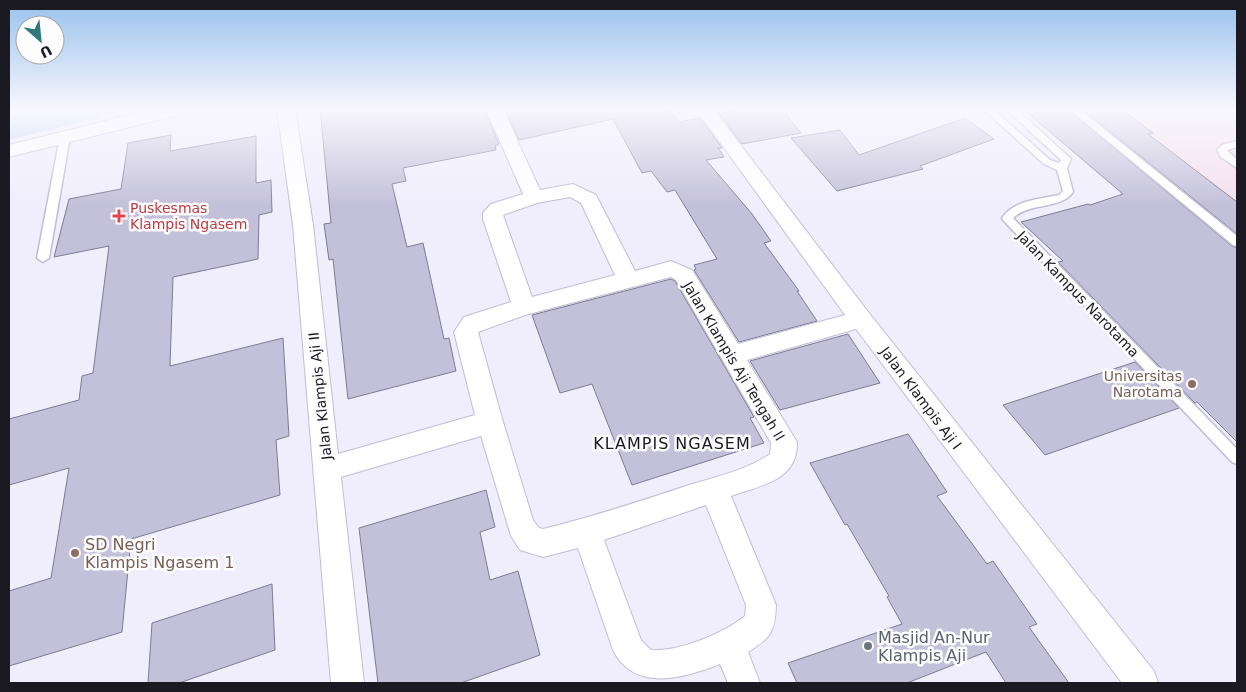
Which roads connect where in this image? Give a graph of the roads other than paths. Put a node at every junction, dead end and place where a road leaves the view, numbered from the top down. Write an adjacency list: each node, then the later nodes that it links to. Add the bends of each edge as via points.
1 (48, 141): 10 (street)
2 (64, 141): 15 (lane)
3 (291, 141): 22 (street, Jalan Klampis Aji II, via 303,225)
4 (509, 141): 13 (street)
5 (728, 141): 18 (street, Jalan Klampis Aji I)
6 (1024, 141): 12 (lane, via 1047,162)
7 (1046, 141): 12 (lane, Jalan Kampus Narotama, via 1066,159)
8 (1113, 141): 14 (lane)
9 (1237, 144): 11 (lane, via 1222,150)
10 (9, 151)
11 (1237, 165)
12 (1062, 168): 21 (lane, Jalan Kampus Narotama, via 1068,192 1063,197 1019,208 1007,218)
13 (534, 197): 16 (street, via 573,190 589,199); 17 (street, via 493,213)
14 (1237, 242)
15 (43, 258)
16 (628, 279): 17 (street, Jalan Klampis Aji Tengah II); 19 (street, Jalan Klampis Aji Tengah II, via 671,270 684,275)
17 (524, 306): 20 (street, Jalan Klampis Aji Tengah II, via 472,323 466,332)
18 (861, 319): 19 (street); 28 (street, Jalan Klampis Aji I)
19 (731, 355): 23 (street, Jalan Klampis Aji Tengah II, via 784,442 784,452 780,461 769,470)
20 (490, 422): 22 (street); 24 (street, Jalan Klampis Aji Tengah II, via 521,526 530,540 543,543)
21 (1237, 458)
22 (327, 469): 26 (street, Jalan Klampis Aji II)
23 (714, 490): 24 (street, Jalan Klampis Aji Tengah II); 25 (street, via 761,605 760,624)
24 (587, 532): 25 (street, via 629,650 637,661 663,667)
25 (729, 645): 27 (street)
26 (347, 683)
27 (744, 683)
28 (1142, 683)

